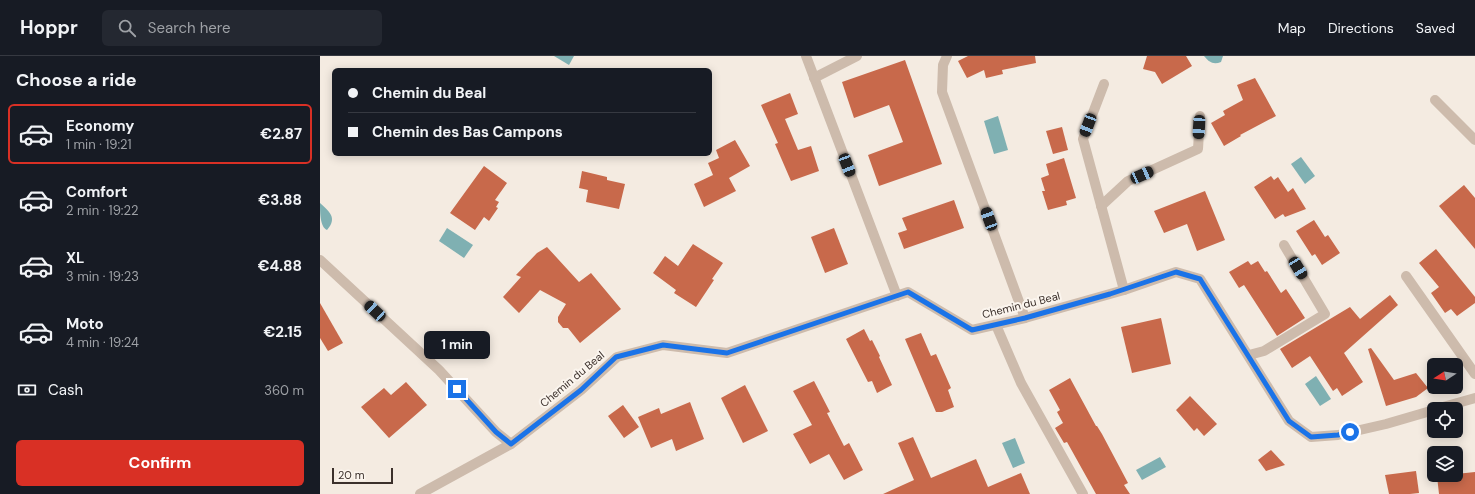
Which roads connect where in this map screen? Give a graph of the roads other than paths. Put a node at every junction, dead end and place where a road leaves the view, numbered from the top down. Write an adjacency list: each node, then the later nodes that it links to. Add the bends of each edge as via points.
1 (806, 56): 4 (street)
2 (857, 56): 4 (street)
3 (947, 56): 15 (street, via 942,65 942,92)
4 (814, 78): 14 (street)
5 (1104, 84): 9 (street, via 1083,139)
6 (1435, 100): 8 (street)
7 (1200, 116): 9 (street, via 1198,149 1128,181)
8 (1475, 140)
9 (1101, 206): 13 (street)
10 (1284, 245): 17 (street, via 1325,314 1264,351)
11 (320, 260): 22 (street, via 439,370 496,432)
12 (1406, 276): 18 (street)
13 (1124, 290): 15 (street, Chemin du Beal); 17 (street, Chemin du Beal, via 1176,272 1200,279)
14 (897, 296): 16 (street, Chemin du Beal, via 908,292 972,330); 22 (street, Chemin du Beal, via 727,353 663,345 616,357 581,390)
15 (1025, 318): 16 (street, Chemin du Beal)
16 (996, 324): 24 (street, via 1022,383)
17 (1249, 355): 21 (street, Chemin du Beal, via 1289,421 1311,437 1338,435)
18 (1475, 374)
19 (1475, 398): 20 (street, Chemin du Beal)
20 (1460, 402)
21 (1427, 411)
22 (511, 444): 23 (street, Chemin du Beal)
23 (420, 494)
24 (1083, 494)

